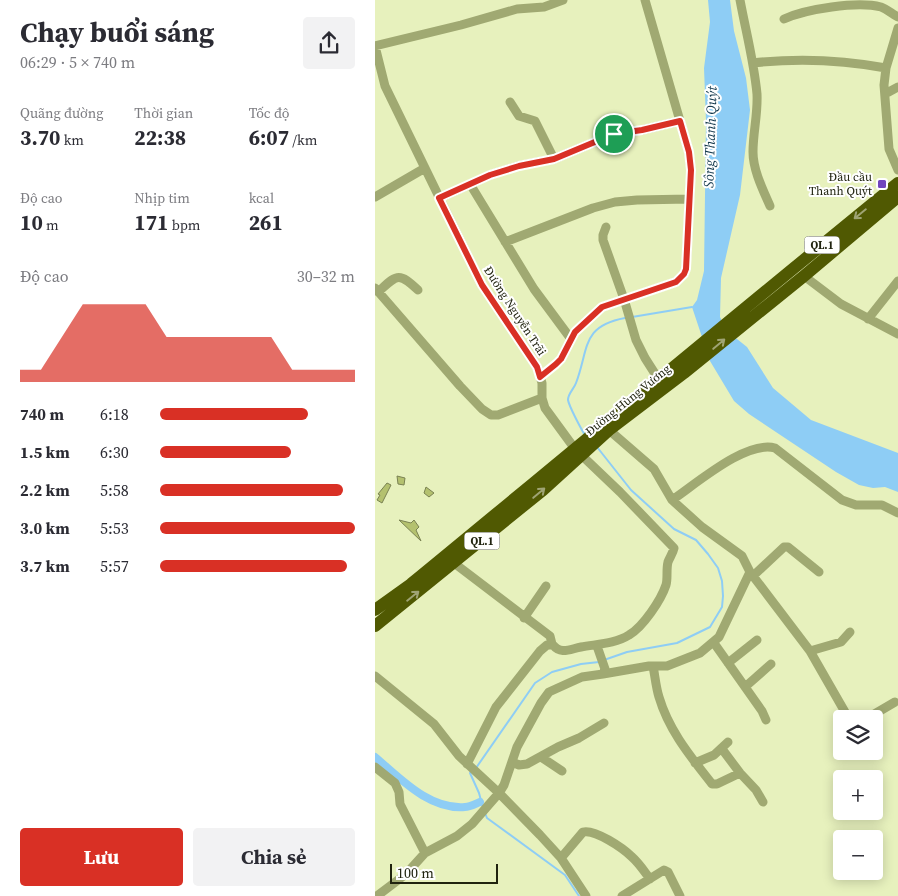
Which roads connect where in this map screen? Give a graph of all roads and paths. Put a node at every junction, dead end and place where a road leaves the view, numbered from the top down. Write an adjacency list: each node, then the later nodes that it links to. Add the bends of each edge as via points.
1 (563, 0): 4 (street, via 544,7)
2 (645, 0): 14 (street)
3 (741, 1): 9 (street)
4 (527, 3): 8 (street)
5 (898, 17): 6 (street, via 883,8 861,5 802,12)
6 (784, 20)
7 (898, 28): 10 (street)
8 (375, 48): 16 (street, Đường Nguyễn Trãi, via 385,86)
9 (753, 62): 10 (street, via 823,62); 24 (street, via 757,116 753,152)
10 (887, 68): 12 (street)
11 (898, 87): 12 (street)
12 (885, 94): 17 (street, via 889,149)
13 (510, 102): 15 (street, via 519,116 535,121)
14 (680, 121): 15 (street, via 614,134); 23 (street, via 689,152)
15 (554, 159): 19 (street, via 519,166)
16 (425, 168): 20 (street); 22 (street, Đường Nguyễn Trãi)
17 (898, 170)
18 (898, 183): 32 (highway, Đường Hùng Vương / QL.1, one-way to 32)
19 (470, 184): 22 (street); 26 (street)
20 (375, 197)
21 (898, 197): 27 (highway, Đường Hùng Vương / QL.1)
22 (439, 198): 37 (street, Đường Nguyễn Trãi, via 482,285 537,367)
23 (689, 199): 26 (street, via 615,202); 31 (street, via 684,274 676,282)
24 (770, 206)
25 (606, 227): 31 (street, via 603,240)
26 (505, 242): 35 (street)
27 (804, 276): 32 (highway, Đường Hùng Vương / QL.1); 33 (street, via 841,304)
28 (898, 281): 33 (street)
29 (376, 290): 30 (street, via 402,277); 39 (street, via 482,409 491,415)
30 (418, 290)
31 (625, 299): 35 (street, via 602,307 582,324); 38 (street, via 640,350)
32 (750, 311): 36 (highway, Đường Hùng Vương / QL.1)
33 (868, 319): 34 (street)
34 (898, 334)
35 (571, 339): 37 (street, via 561,359)
36 (681, 368): 38 (highway, Đường Hùng Vương / QL.1); 40 (highway, Đường Hùng Vương / QL.1)
37 (540, 377): 39 (street, Đường Nguyễn Trãi)
38 (659, 380): 40 (highway, Đường Hùng Vương / QL.1)
39 (542, 398): 41 (street, Đường Nguyễn Trãi, via 547,413)
40 (602, 433): 41 (highway, Đường Hùng Vương / QL.1); 42 (street, via 654,469)
41 (581, 453): 44 (highway, Đường Hùng Vương / QL.1, one-way to 41); 48 (highway, Đường Hùng Vương / QL.1); 55 (street, Đường Nguyễn Trãi, via 674,548 668,563 667,583 657,603 629,635)
42 (672, 500): 43 (street, via 737,456 767,446 775,448 848,503 883,505); 46 (street, via 702,527 743,556)
43 (898, 513)
44 (454, 563): 49 (street); 50 (highway, Đường Hùng Vương / QL.1, one-way to 44)
45 (819, 572): 46 (street, via 784,547)
46 (752, 574): 53 (street); 56 (street)
47 (546, 586): 49 (street)
48 (375, 610)
49 (524, 618): 54 (street, via 550,636)
50 (375, 626)
51 (850, 632): 56 (street, via 841,642)
52 (757, 640): 57 (street)
53 (714, 643): 57 (street); 59 (street, via 685,660 667,666)
54 (552, 644): 55 (street, via 561,651); 72 (street, via 540,651 496,707)
55 (597, 646): 60 (street, via 605,669)
56 (810, 651): 64 (street)
57 (727, 663): 62 (street)
58 (771, 664): 62 (street)
59 (653, 666): 60 (street); 70 (street, via 659,697 680,743)
60 (603, 674): 69 (street, via 559,686 549,692 517,747)
61 (375, 676): 72 (street, via 434,724)
62 (745, 687): 66 (street)
63 (895, 702): 65 (street)
64 (844, 710)
65 (881, 710)
66 (766, 720)
67 (604, 723): 68 (street)
68 (541, 757): 69 (street, via 522,766); 73 (street)
69 (512, 762): 75 (street)
70 (695, 763): 74 (street, via 713,785); 74 (street, via 725,746)
71 (375, 767): 77 (street, via 395,783 400,804)
72 (471, 768): 75 (street)
73 (562, 771)
74 (740, 773): 76 (street)
75 (499, 793): 77 (street, via 472,824); 78 (street)
76 (763, 802)
77 (425, 853): 80 (street, via 406,874)
78 (561, 858): 79 (street, via 583,832 590,831 627,853); 81 (street)
79 (650, 878): 82 (street); 83 (street, via 666,871)
80 (377, 896)
81 (586, 896)
82 (623, 896)
83 (680, 896)

